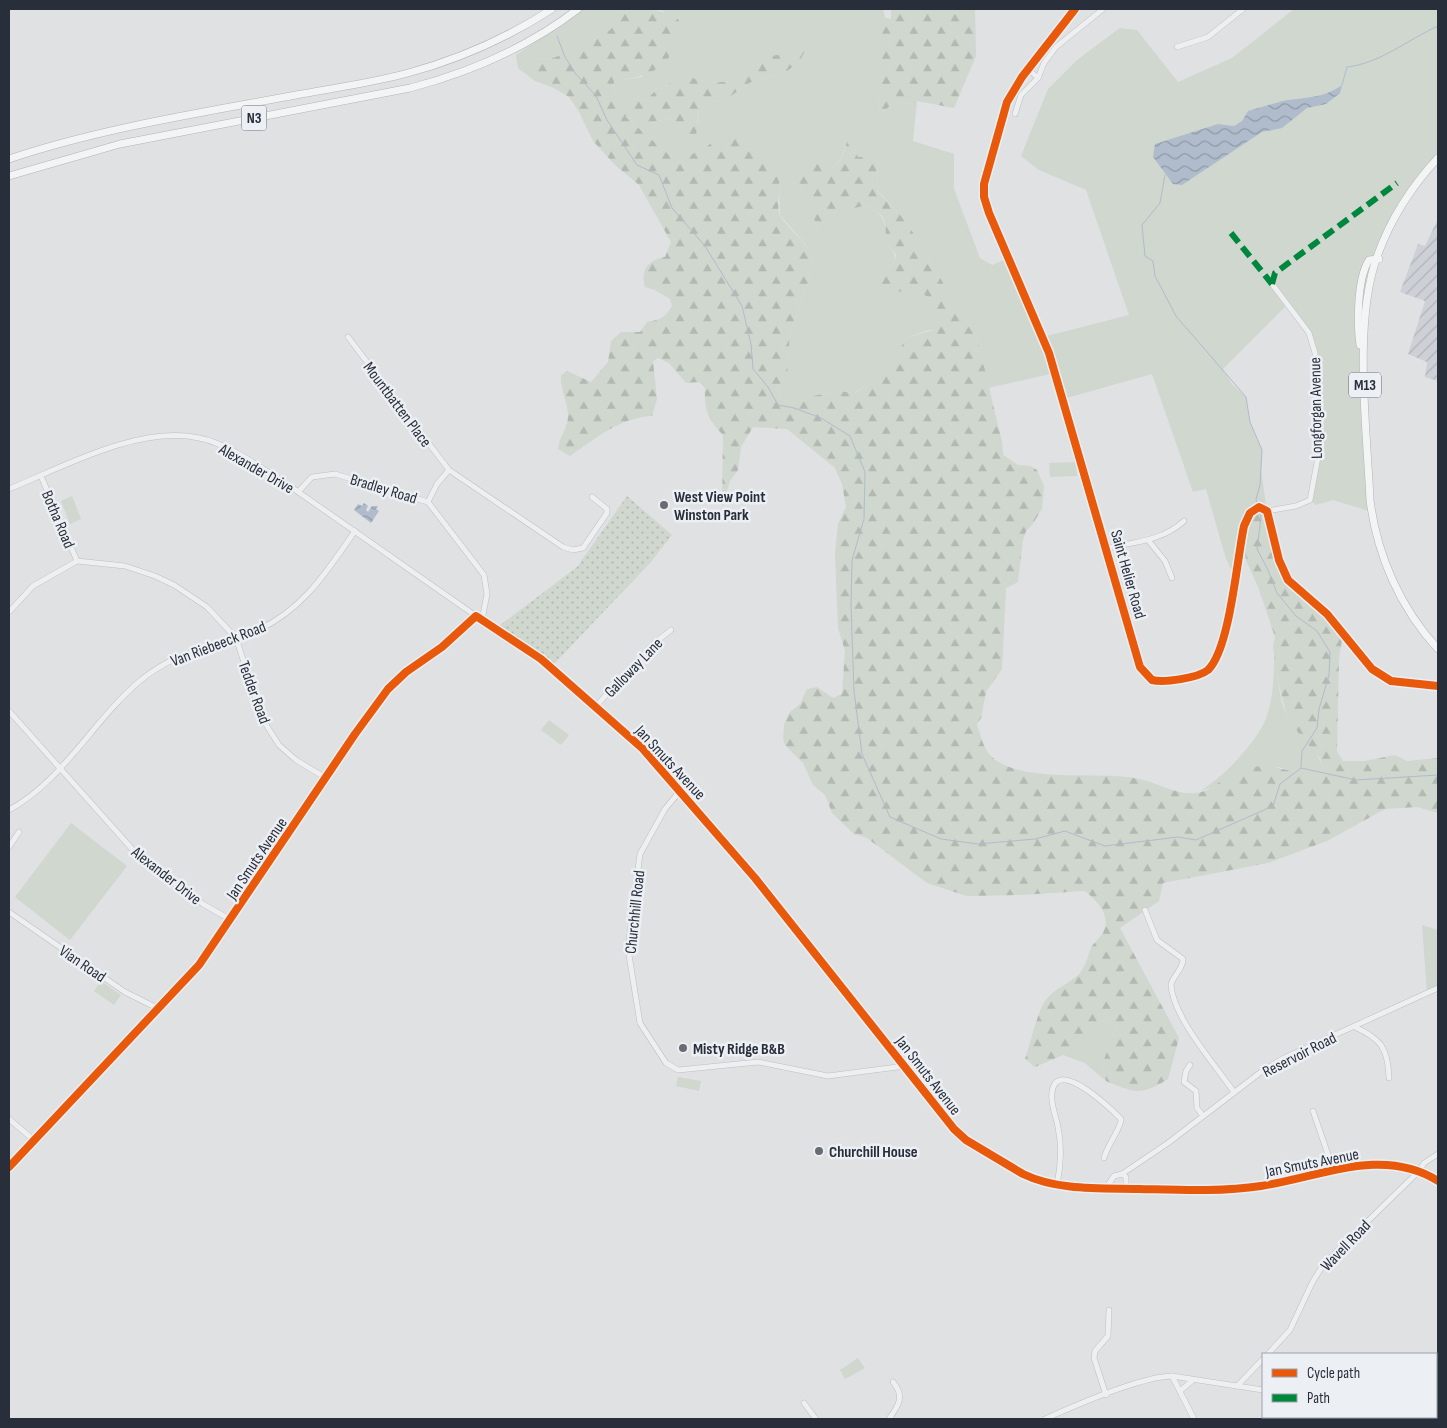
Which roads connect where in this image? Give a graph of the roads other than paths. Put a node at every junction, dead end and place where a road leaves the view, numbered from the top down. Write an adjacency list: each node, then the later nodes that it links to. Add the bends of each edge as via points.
1 (552, 9): 11 (highway, N3, via 486,46 406,74 121,128)
2 (578, 9): 12 (highway, N3, via 521,46 451,77 410,88 120,144)
3 (1075, 9): 7 (street, Saint Helier Road)
4 (1103, 9): 8 (street, via 1056,47)
5 (1243, 9): 6 (street, via 1208,37)
6 (1177, 48)
7 (1028, 70): 8 (street); 25 (street, Saint Helier Road, via 1007,102 985,177 984,197 1049,353)
8 (1038, 78): 9 (street, via 1021,95)
9 (1014, 114)
10 (1438, 158): 33 (highway, M13, via 1402,204 1378,259 1365,312 1370,500 1376,533 1396,589 1413,618)
11 (9, 160)
12 (9, 176)
13 (1272, 284): 21 (street, Longforgan Avenue, via 1305,327 1313,343 1319,452 1310,500)
14 (348, 338): 15 (street, Mountbatten Place)
15 (449, 470): 19 (street, Mountbatten Place, via 563,547 573,550 583,548 607,514 608,509); 20 (street)
16 (41, 476): 17 (street, Alexander Drive); 18 (street, Alexander Drive, via 145,438 186,436 200,438 251,461); 26 (street, Botha Road)
17 (9, 489)
18 (298, 492): 20 (street, Bradley Road, via 312,477 335,474); 23 (street, Alexander Drive)
19 (592, 497)
20 (428, 502): 30 (street, Bradley Road, via 484,575 487,594)
21 (1267, 511): 25 (street, Saint Helier Road, via 1259,507 1247,518 1222,641 1210,668 1191,677 1157,681 1144,673); 34 (street, via 1288,580 1327,614 1372,669 1388,680)
22 (1184, 521): 24 (street, via 1166,535)
23 (355, 531): 29 (street, Alexander Drive); 32 (street, Van Riebeeck Road, via 305,599 275,621)
24 (1148, 540): 25 (street); 27 (street, via 1165,561)
25 (1107, 548)
26 (78, 561): 28 (street, via 38,582); 32 (street, Tedder Road, via 125,566 161,579 207,607)
27 (1172, 578)
28 (9, 612)
29 (476, 616): 30 (street, Jan Smuts Avenue); 38 (street, Jan Smuts Avenue, via 442,648 397,680 379,700)
30 (482, 620): 35 (street, Jan Smuts Avenue, via 541,659)
31 (672, 630): 35 (street, Galloway Lane, via 653,644)
32 (236, 638): 37 (street, Van Riebeeck Road, via 183,653 156,668 130,689); 38 (street, Tedder Road, via 264,720 273,736 296,760)
33 (1438, 649)
34 (1438, 686)
35 (596, 706): 39 (street, Jan Smuts Avenue, via 642,748)
36 (9, 711): 37 (street, Alexander Drive)
37 (58, 768): 40 (street, Van Riebeeck Road, via 30,796); 45 (street, Alexander Drive, via 141,860)
38 (326, 778): 45 (street, Jan Smuts Avenue)
39 (680, 791): 50 (street, Jan Smuts Avenue, via 755,878); 50 (street, Churchhill Road, via 665,809 640,854 628,949 640,1023 666,1064 678,1070 758,1062 828,1076)
40 (9, 810)
41 (19, 832): 42 (street)
42 (9, 847)
43 (1145, 910): 52 (street, via 1157,940 1183,959 1171,985 1181,1014)
44 (9, 912): 47 (street, Vian Road, via 125,992)
45 (232, 920): 47 (street, Jan Smuts Avenue, via 199,965)
46 (1438, 988): 48 (street, Reservoir Road)
47 (159, 1009): 56 (street, Jan Smuts Avenue)
48 (1355, 1027): 51 (street, via 1381,1043); 52 (street, Reservoir Road, via 1284,1058)
49 (1190, 1065): 54 (street, via 1184,1082 1196,1091 1197,1108)
50 (904, 1066): 64 (street, Jan Smuts Avenue, via 963,1137 1031,1178)
51 (1389, 1078)
52 (1234, 1092): 54 (street, Reservoir Road)
53 (1313, 1111): 61 (street)
54 (1203, 1116): 62 (street, Reservoir Road)
55 (9, 1119): 56 (street)
56 (35, 1141): 59 (street, Jan Smuts Avenue)
57 (1438, 1154): 60 (street, via 1424,1163)
58 (1104, 1158): 64 (street, via 1110,1139 1122,1124 1121,1119 1091,1092 1062,1080 1052,1094 1060,1133 1061,1162)
59 (9, 1167)
60 (1420, 1170): 61 (street, Jan Smuts Avenue, via 1383,1164); 63 (street, Jan Smuts Avenue); 68 (street, Wavell Road, via 1323,1265 1290,1330)
61 (1334, 1172): 66 (street, Jan Smuts Avenue, via 1232,1189)
62 (1122, 1174): 65 (street, Reservoir Road, via 1114,1176); 66 (street, via 1126,1177)
63 (1438, 1181)
64 (1057, 1184): 65 (street, Jan Smuts Avenue)
65 (1106, 1188): 66 (street, Jan Smuts Avenue)
66 (1126, 1188)
67 (1109, 1310): 76 (street, via 1108,1336 1094,1358)
68 (1269, 1353)
69 (1262, 1359): 73 (street)
70 (1172, 1376): 71 (street); 75 (street); 76 (street, via 1145,1380)
71 (1193, 1380): 73 (street); 75 (street)
72 (893, 1382): 79 (street, via 901,1398)
73 (1237, 1386): 74 (street)
74 (1262, 1390)
75 (1180, 1391): 81 (street)
76 (1106, 1395): 80 (street)
77 (804, 1403): 78 (street)
78 (816, 1419)
79 (890, 1419)
80 (1045, 1419)
81 (1194, 1419)

